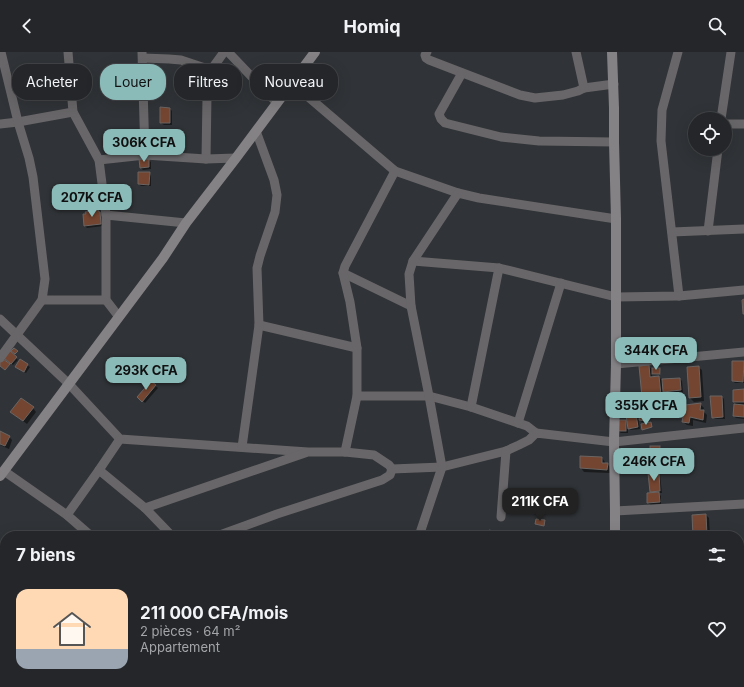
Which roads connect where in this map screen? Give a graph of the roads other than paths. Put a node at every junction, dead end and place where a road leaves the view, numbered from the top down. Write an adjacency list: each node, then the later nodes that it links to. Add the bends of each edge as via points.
1 (1, 52): 24 (street)
2 (68, 52): 22 (street)
3 (224, 52): 13 (street)
4 (228, 52): 21 (street)
5 (427, 52): 15 (street, via 425,55 429,60)
6 (576, 52): 17 (street)
7 (612, 52): 16 (main road)
8 (678, 52): 42 (street, via 662,110 662,141)
9 (731, 52): 23 (street)
10 (313, 53): 14 (main road)
11 (143, 55): 12 (street); 30 (street)
12 (193, 64)
13 (215, 64)
14 (305, 64)
15 (462, 73): 17 (street, via 520,95 535,98 563,96); 29 (street, via 439,114 445,123 501,137 538,141)
16 (614, 84): 17 (street); 29 (main road)
17 (584, 88)
18 (207, 100): 33 (street)
19 (279, 100): 21 (main road)
20 (312, 100): 35 (street)
21 (277, 103): 28 (main road)
22 (73, 112): 24 (street); 34 (street)
23 (722, 112)
24 (18, 122): 25 (street); 50 (street, via 35,191 45,279)
25 (0, 124)
26 (732, 124): 27 (street)
27 (744, 124)
28 (256, 131): 32 (main road); 55 (street, via 274,180 276,196 275,212 257,268)
29 (614, 142): 38 (main road)
30 (145, 155): 33 (street); 34 (street)
31 (717, 156): 41 (street)
32 (236, 158): 33 (street); 39 (main road)
33 (206, 159)
34 (99, 160): 37 (street)
35 (395, 171): 36 (street); 45 (street)
36 (458, 193): 38 (street); 43 (street)
37 (106, 215): 39 (street); 51 (street)
38 (616, 219): 49 (main road)
39 (186, 223): 53 (main road)
40 (744, 229): 41 (street)
41 (708, 231): 42 (street)
42 (672, 232): 48 (street)
43 (413, 261): 44 (street); 52 (street, via 409,274)
44 (499, 268): 46 (street); 64 (street)
45 (343, 273): 52 (street); 57 (street)
46 (561, 283): 49 (street); 65 (street)
47 (744, 290): 48 (street)
48 (679, 296): 49 (street)
49 (616, 297): 60 (main road)
50 (42, 300): 51 (street); 56 (street)
51 (106, 300): 53 (street)
52 (410, 306): 63 (street)
53 (119, 317): 61 (main road)
54 (0, 319): 56 (street)
55 (259, 325): 57 (street); 70 (street)
56 (17, 335): 59 (street); 61 (street)
57 (357, 348): 62 (street)
58 (744, 352): 60 (street)
59 (0, 358)
60 (616, 364): 69 (main road)
61 (69, 384): 68 (street); 77 (main road)
62 (357, 396): 63 (street); 73 (street)
63 (429, 396): 64 (street); 74 (street)
64 (472, 408): 65 (street)
65 (518, 422): 67 (street)
66 (744, 428): 69 (street)
67 (536, 434): 69 (street); 71 (street)
68 (120, 439): 70 (street); 76 (street)
69 (614, 442): 80 (main road)
70 (242, 447): 72 (street)
71 (506, 451): 74 (street); 82 (street)
72 (308, 452): 73 (street); 79 (street)
73 (345, 452): 75 (street, via 374,455 389,464)
74 (442, 467): 75 (street); 86 (street)
75 (392, 469): 85 (street, via 390,475 382,480)
76 (99, 470): 79 (street); 81 (street)
77 (2, 474): 81 (street)
78 (744, 504): 80 (street)
79 (145, 508): 84 (street)
80 (615, 511): 87 (main road)
81 (67, 515): 83 (street)
82 (501, 517)
83 (85, 531)
84 (167, 531)
85 (231, 531)
86 (422, 531)
87 (615, 531)

